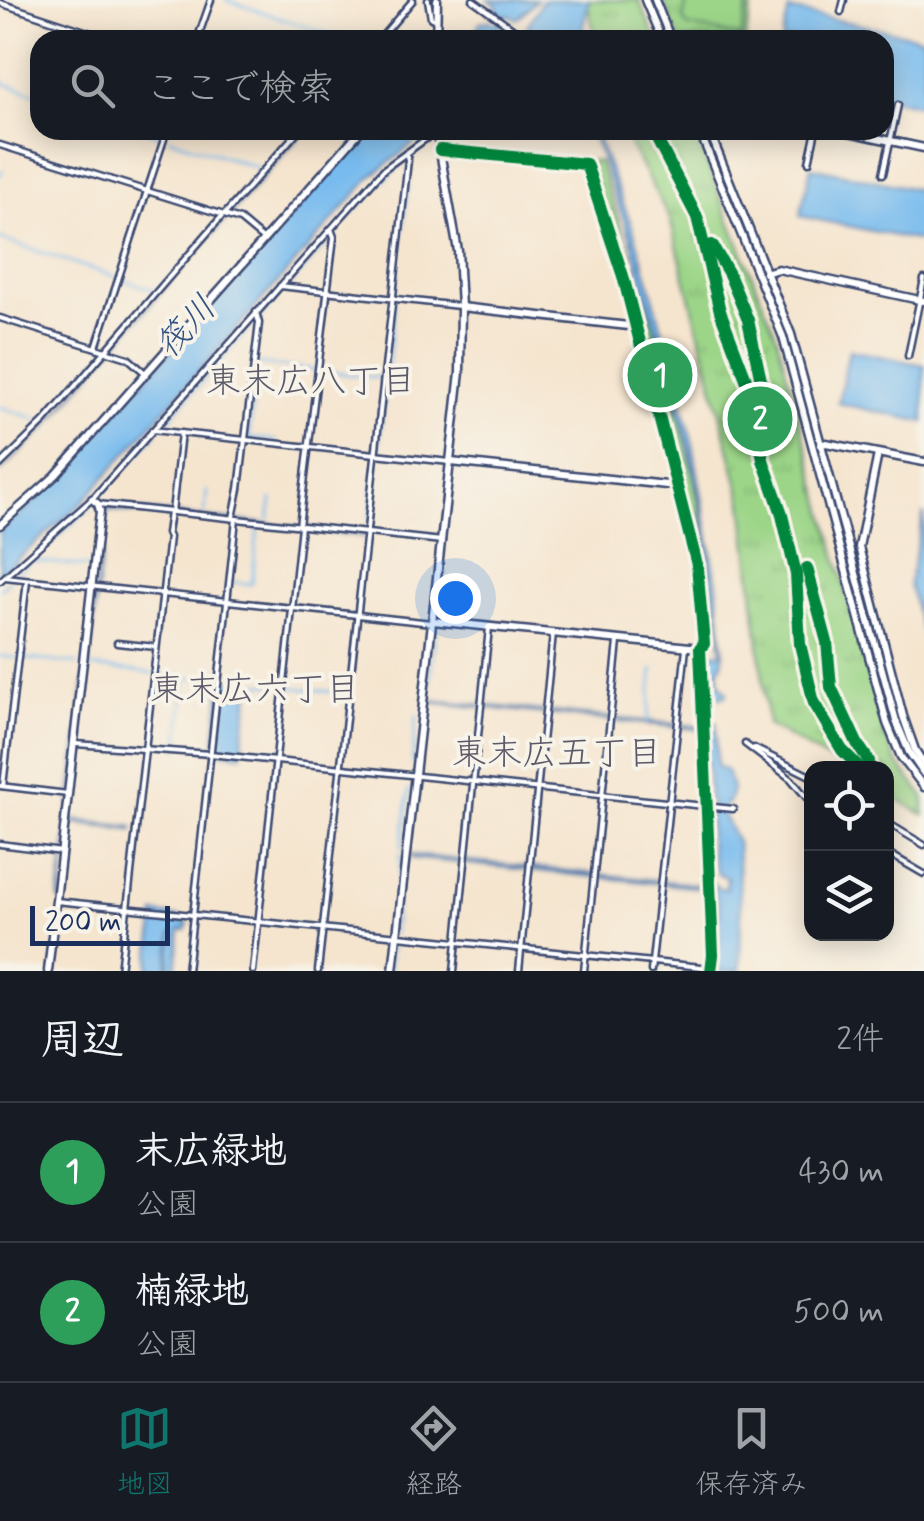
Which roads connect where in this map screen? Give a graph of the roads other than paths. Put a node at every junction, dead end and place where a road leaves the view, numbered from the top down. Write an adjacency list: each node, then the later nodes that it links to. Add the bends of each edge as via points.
1 (210, 0): 13 (street)
2 (413, 0): 14 (street)
3 (428, 0): 11 (street)
4 (438, 0): 11 (street)
5 (473, 0): 16 (street)
6 (645, 0): 17 (street)
7 (655, 0): 18 (street)
8 (844, 0): 10 (street)
9 (0, 3): 12 (street)
10 (841, 12)
11 (436, 20): 15 (street)
12 (82, 30)
13 (201, 30)
14 (388, 30)
15 (436, 30)
16 (516, 30)
17 (658, 30)
18 (667, 30)
19 (898, 104): 20 (street)
20 (894, 125)
21 (165, 140): 37 (street)
22 (290, 140): 38 (street)
23 (352, 140): 40 (street)
24 (423, 140): 34 (street)
25 (438, 140): 33 (street)
26 (703, 140): 41 (street)
27 (713, 140): 41 (street)
28 (814, 140): 35 (street)
29 (886, 140): 30 (street)
30 (891, 141): 32 (street); 36 (street)
31 (0, 146): 37 (street)
32 (924, 148)
33 (440, 150): 47 (street); 50 (street, via 586,164)
34 (406, 152): 39 (street); 45 (street)
35 (808, 162)
36 (884, 174)
37 (147, 191): 38 (street); 51 (street)
38 (225, 216): 40 (street); 52 (street)
39 (331, 229): 43 (street); 44 (street)
40 (264, 240): 54 (street)
41 (763, 274): 46 (street, via 778,269); 58 (street)
42 (924, 279): 46 (street)
43 (280, 286): 44 (street); 48 (street)
44 (327, 292): 45 (street); 59 (street)
45 (392, 300): 47 (street); 60 (street)
46 (922, 300): 53 (street)
47 (461, 307): 50 (street); 62 (street)
48 (256, 312): 55 (street); 57 (street)
49 (0, 318): 51 (street)
50 (636, 327): 65 (street)
51 (96, 347): 52 (street)
52 (108, 352): 54 (street); 64 (street)
53 (908, 356)
54 (146, 373): 69 (street, via 56,475)
55 (152, 430): 56 (street); 66 (street)
56 (181, 433): 57 (street); 67 (street)
57 (245, 440): 59 (street); 68 (street)
58 (818, 445): 61 (street); 95 (street, via 896,720); 99 (street, via 888,723)
59 (310, 447): 60 (street); 70 (street)
60 (374, 454): 62 (street); 71 (street)
61 (878, 454): 63 (street); 92 (street, via 860,547 908,734)
62 (451, 462): 65 (street); 72 (street)
63 (924, 462)
64 (0, 465)
65 (676, 486): 87 (street, via 697,566)
66 (95, 502): 67 (street); 73 (street); 75 (street, via 100,510)
67 (170, 513): 68 (street); 76 (street)
68 (235, 520): 70 (street); 77 (street)
69 (0, 525)
70 (301, 527): 71 (street); 78 (street)
71 (366, 532): 72 (street); 79 (street)
72 (442, 541): 80 (street)
73 (2, 579): 74 (street)
74 (27, 580): 75 (street); 98 (street)
75 (94, 587): 76 (street); 88 (street)
76 (162, 594): 77 (street); 86 (street)
77 (227, 600): 78 (street); 90 (street)
78 (292, 608): 79 (street); 91 (street)
79 (359, 615): 80 (street); 93 (street)
80 (433, 622): 81 (street); 96 (street)
81 (488, 626): 82 (street); 97 (street)
82 (553, 633): 83 (street); 100 (street)
83 (619, 640): 85 (street); 103 (street)
84 (117, 643): 86 (street)
85 (686, 646): 87 (street); 104 (street)
86 (156, 647): 89 (street)
87 (700, 648): 105 (street)
88 (77, 744): 89 (street); 101 (street)
89 (144, 749): 90 (street); 114 (street)
90 (210, 754): 91 (street); 115 (street)
91 (274, 761): 93 (street); 116 (street)
92 (924, 764)
93 (340, 768): 96 (street); 117 (street)
94 (804, 774): 102 (street, via 745,744)
95 (924, 774)
96 (414, 776): 97 (street); 118 (street)
97 (473, 782): 100 (street); 119 (street)
98 (2, 786): 101 (street)
99 (924, 788)
100 (538, 789): 103 (street); 120 (street)
101 (68, 794): 110 (street)
102 (804, 795)
103 (602, 796): 104 (street); 121 (street)
104 (668, 802): 105 (street); 122 (street)
105 (708, 807): 106 (street); 123 (street)
106 (731, 809)
107 (894, 827): 109 (street)
108 (0, 844): 110 (street)
109 (924, 844)
110 (62, 852): 113 (street)
111 (894, 857): 112 (street)
112 (924, 874)
113 (56, 901): 114 (street); 124 (street)
114 (127, 909): 115 (street); 125 (street)
115 (192, 916): 116 (street); 126 (street)
116 (258, 922): 117 (street); 127 (street)
117 (322, 929): 118 (street); 128 (street)
118 (397, 937): 119 (street); 129 (street)
119 (457, 942): 120 (street); 130 (street)
120 (522, 949): 121 (street); 131 (street)
121 (586, 956): 122 (street); 132 (street)
122 (652, 962): 123 (street); 133 (street)
123 (711, 970)
124 (48, 971)
125 (120, 971)
126 (187, 971)
127 (253, 971)
128 (318, 971)
129 (393, 971)
130 (454, 971)
131 (519, 971)
132 (584, 971)
133 (651, 971)

